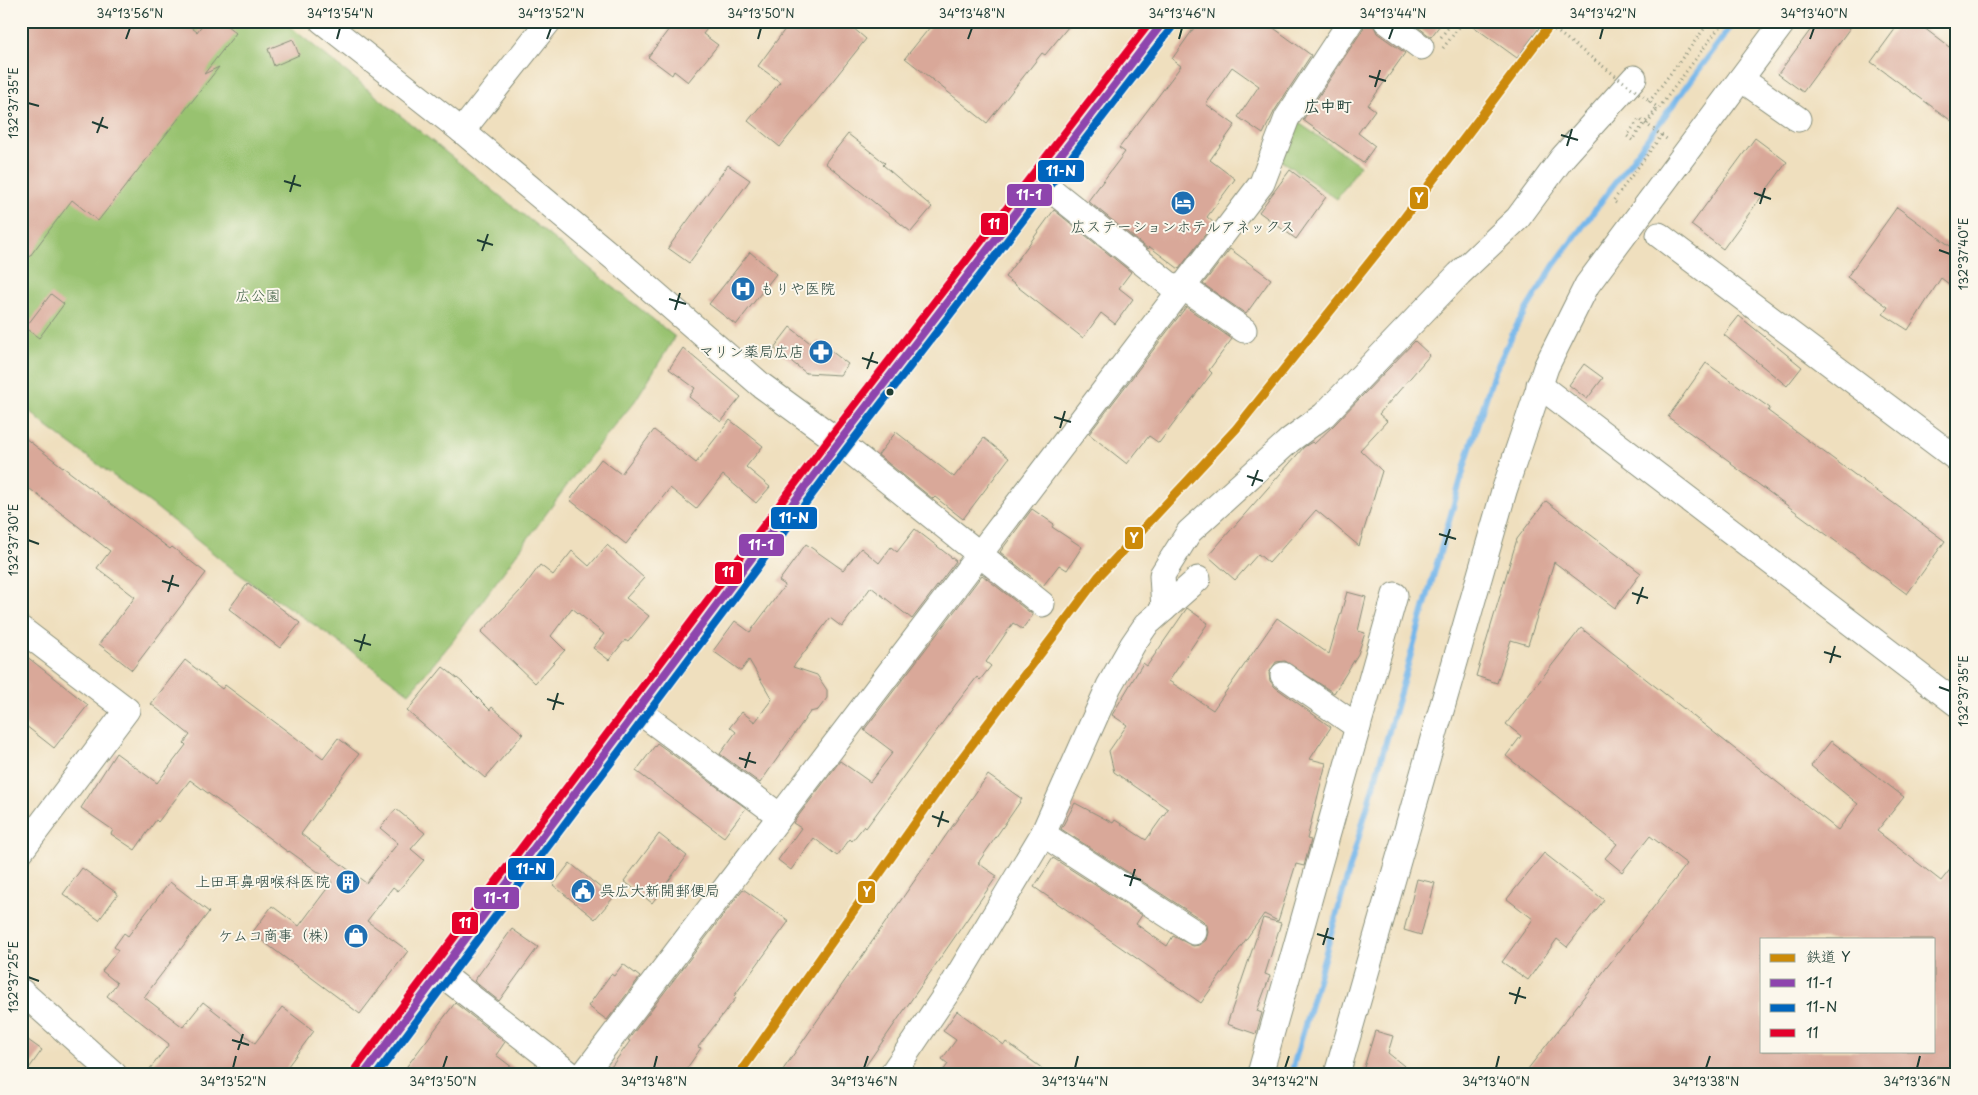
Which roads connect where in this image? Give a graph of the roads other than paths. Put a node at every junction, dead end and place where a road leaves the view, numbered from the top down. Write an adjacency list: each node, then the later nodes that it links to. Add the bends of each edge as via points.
1 (322, 21): 11 (street)
2 (550, 21): 11 (street)
3 (1164, 21): 12 (highway)
4 (1351, 21): 14 (street, via 1287,118 1262,183)
5 (1386, 21): 7 (street)
6 (1784, 21): 9 (street)
7 (1421, 47)
8 (1634, 78): 23 (street, via 1563,157 1518,218 1324,415 1290,440 1189,532 1162,575)
9 (1741, 79): 10 (street); 16 (street, via 1587,285)
10 (1798, 119)
11 (462, 131): 17 (street, via 761,385)
12 (1040, 181): 14 (street); 17 (highway)
13 (1659, 236): 18 (street)
14 (1181, 289): 15 (street); 19 (street)
15 (1244, 330)
16 (1539, 385): 26 (street); 41 (street, via 1501,500)
17 (838, 442): 19 (street); 27 (highway)
18 (1957, 459)
19 (979, 555): 22 (street); 29 (street)
20 (1198, 579): 23 (street)
21 (1395, 595): 28 (street)
22 (1042, 604)
23 (1164, 609): 30 (street, via 1146,625 1109,686)
24 (21, 629): 31 (street, via 127,710)
25 (1282, 675): 28 (street)
26 (1957, 704)
27 (637, 710): 29 (street); 33 (highway)
28 (1358, 727): 40 (street)
29 (780, 816): 38 (street)
30 (1043, 834): 32 (street); 39 (street, via 952,984)
31 (21, 851)
32 (1194, 932)
33 (440, 973): 36 (highway); 37 (street)
34 (21, 991): 35 (street)
35 (114, 1074)
36 (364, 1074)
37 (570, 1074)
38 (584, 1074)
39 (892, 1074)
40 (1260, 1074)
41 (1337, 1074)

